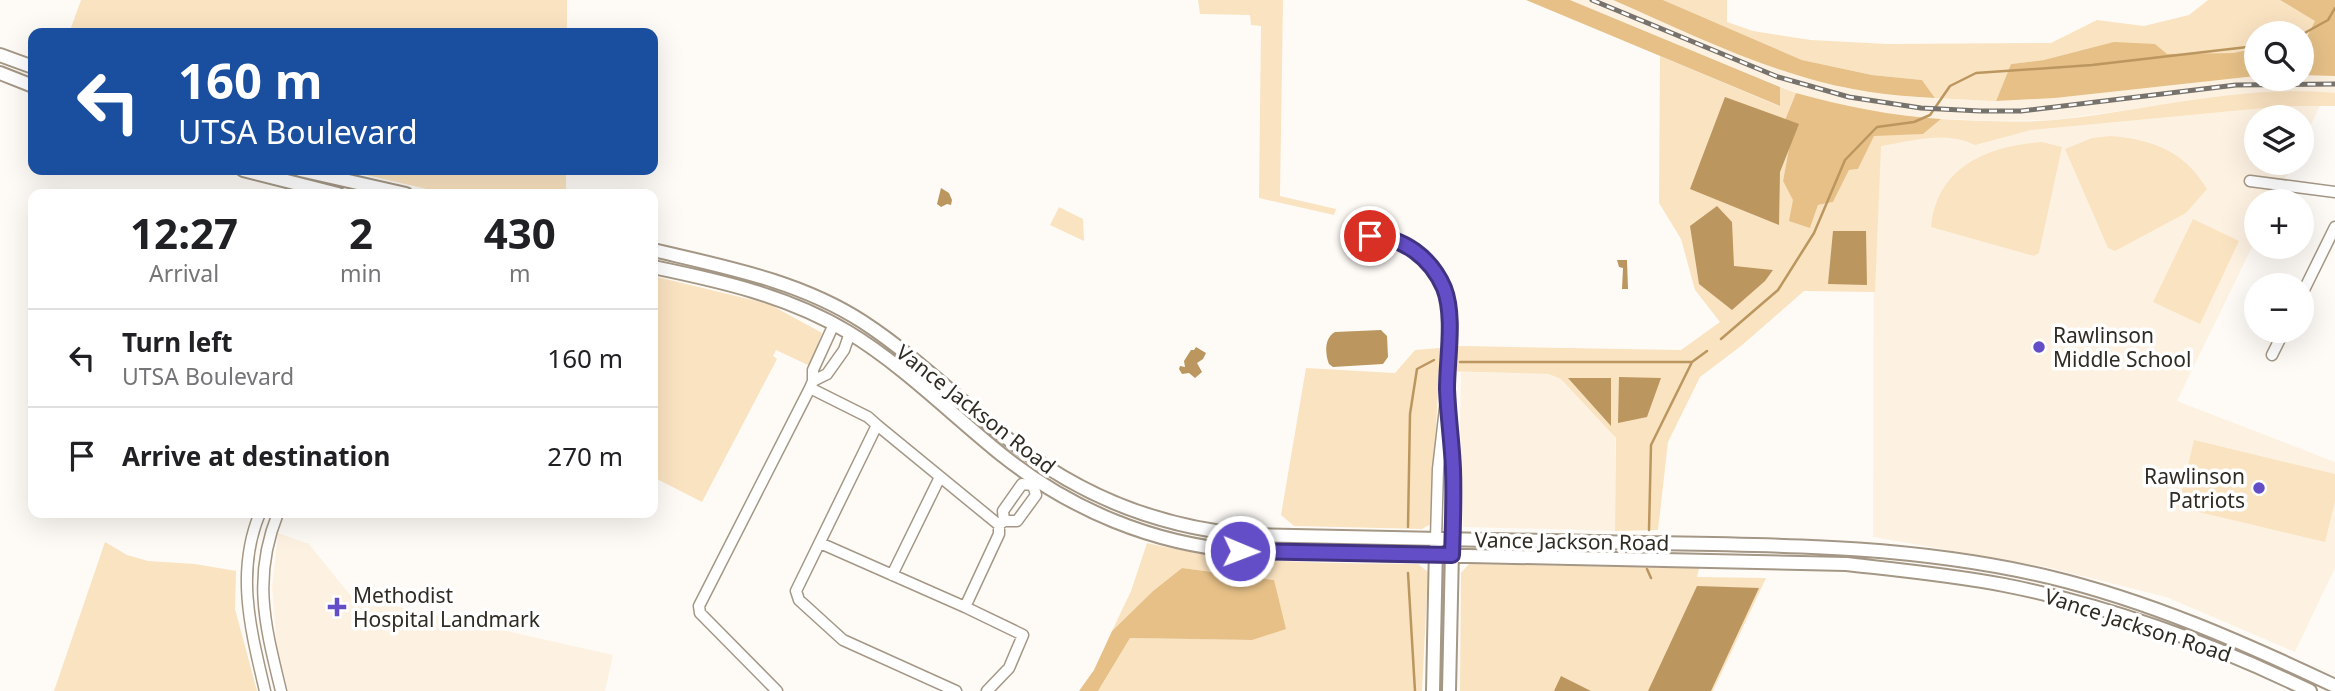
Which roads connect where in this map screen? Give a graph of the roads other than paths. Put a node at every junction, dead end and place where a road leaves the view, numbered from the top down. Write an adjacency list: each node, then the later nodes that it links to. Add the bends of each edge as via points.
1 (0, 55): 2 (main road)
2 (28, 65)
3 (0, 73): 4 (main road)
4 (28, 84)
5 (263, 175): 8 (main road)
6 (322, 175): 9 (main road)
7 (2250, 181): 10 (street)
8 (318, 189)
9 (382, 189)
10 (2335, 192)
11 (2335, 227): 15 (street)
12 (1361, 240): 23 (street, via 1384,236 1415,250 1431,264 1445,290 1449,313)
13 (658, 251): 32 (main road, Vance Jackson Road, via 769,278 840,308 890,341 1033,457 1096,495 1145,517 1247,536)
14 (658, 268): 16 (main road, Vance Jackson Road, via 758,292)
15 (2312, 273)
16 (834, 324): 17 (main road, Vance Jackson Road); 20 (street)
17 (850, 333): 21 (street); 26 (main road, Vance Jackson Road, via 883,355)
18 (2278, 343): 19 (street)
19 (2272, 355)
20 (820, 357): 21 (street); 22 (street)
21 (834, 365): 22 (street)
22 (812, 384): 24 (street); 46 (street, via 699,606 700,613)
23 (1447, 391): 32 (street); 33 (street)
24 (877, 425): 25 (street); 34 (street)
25 (940, 477): 31 (street); 39 (street)
26 (1034, 483): 27 (street, via 1022,484); 28 (street, via 1036,495); 37 (main road, Vance Jackson Road, via 1140,532 1210,548)
27 (1009, 504): 28 (street); 31 (street)
28 (1023, 513): 31 (street, via 1017,521)
29 (258, 518): 35 (street)
30 (276, 518): 36 (street)
31 (1002, 523): 40 (street)
32 (1436, 539): 33 (main road, Vance Jackson Road); 37 (main road)
33 (1453, 539): 38 (main road); 41 (main road, Vance Jackson Road, via 1847,547 1967,561 2081,585 2177,616)
34 (820, 543): 39 (street); 47 (street, via 796,591 799,600 843,640)
35 (248, 552): 36 (street); 44 (street, via 246,596)
36 (265, 554): 45 (street, via 262,595)
37 (1436, 555): 38 (main road, Vance Jackson Road); 49 (main road)
38 (1452, 555): 42 (main road, Vance Jackson Road, via 1846,564 1964,578 2087,605 2208,645); 50 (main road)
39 (892, 575): 40 (street)
40 (965, 607): 48 (street, via 1023,635 1009,668)
41 (2298, 669): 42 (main road); 43 (main road, Vance Jackson Road)
42 (2292, 682): 51 (main road, Vance Jackson Road)
43 (2335, 686)
44 (265, 691)
45 (281, 691)
46 (777, 691)
47 (956, 691)
48 (987, 691)
49 (1433, 691)
50 (1449, 691)
51 (2310, 691)

